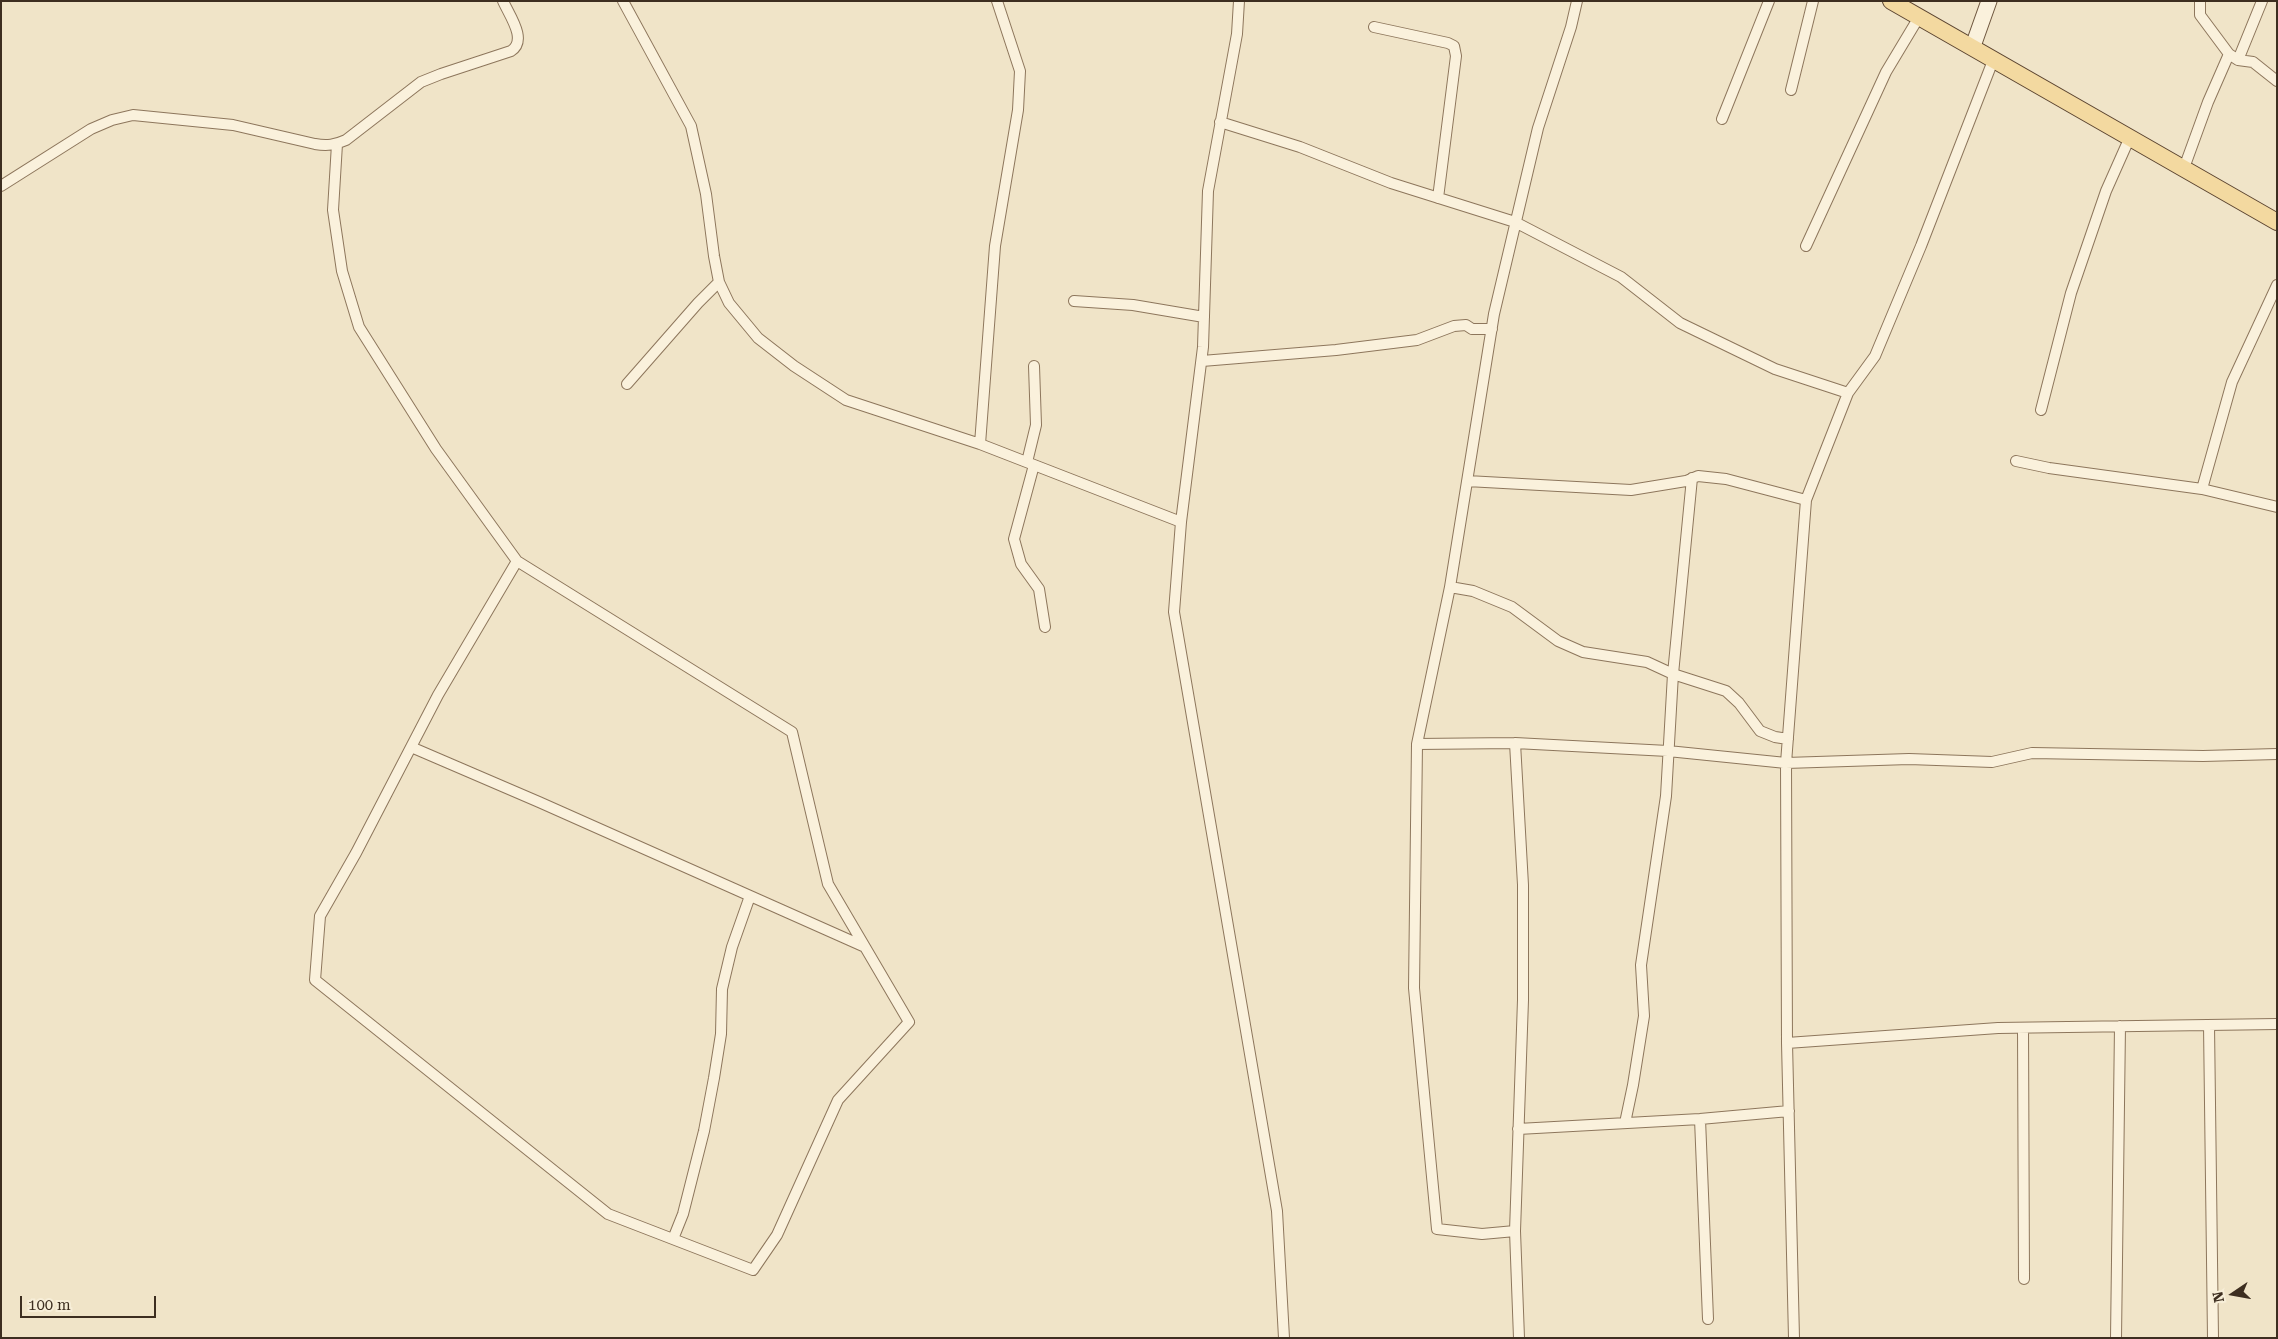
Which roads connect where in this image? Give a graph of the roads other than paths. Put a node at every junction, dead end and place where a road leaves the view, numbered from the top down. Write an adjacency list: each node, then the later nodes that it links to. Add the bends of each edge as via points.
1 (503, 1): 22 (street, via 518,34 517,48 422,82)
2 (623, 1): 29 (street, via 691,126)
3 (997, 1): 39 (street, via 1016,53 1020,81 996,246)
4 (1239, 1): 20 (street, via 1237,34)
5 (1577, 1): 26 (street, via 1538,128)
6 (1769, 1): 19 (street)
7 (1813, 1): 18 (street)
8 (1892, 1): 12 (main road)
9 (1989, 1): 14 (street)
10 (2200, 1): 15 (street, via 2200,15)
11 (2262, 1): 15 (street)
12 (1920, 17): 14 (main road); 28 (street, via 1886,72)
13 (1374, 27): 25 (street, via 1454,46 1456,56)
14 (1973, 46): 16 (main road)
15 (2234, 57): 17 (street, via 2252,62); 23 (street)
16 (1994, 58): 21 (main road); 37 (street, via 1875,356)
17 (2277, 81)
18 (1791, 90)
19 (1722, 120)
20 (1220, 122): 25 (street, via 1300,147); 32 (street, via 1208,192)
21 (2130, 137): 23 (main road); 38 (street, via 2106,191 2071,293)
22 (337, 144): 24 (street, via 315,144 233,125 133,115 90,129); 48 (street, via 333,210 342,271 359,327 436,449)
23 (2184, 168): 27 (main road)
24 (1, 186)
25 (1438, 198): 26 (street)
26 (1515, 222): 33 (street); 37 (street, via 1621,277 1680,323 1775,369)
27 (2277, 222)
28 (1806, 246)
29 (720, 282): 36 (street); 39 (street, via 729,303 758,338 846,400)
30 (2277, 285): 44 (street, via 2232,382)
31 (1074, 301): 32 (street, via 1133,305)
32 (1204, 318): 34 (street)
33 (1492, 329): 34 (street, via 1454,326 1417,340); 43 (street)
34 (1202, 361): 47 (street)
35 (1034, 366): 41 (street, via 1036,425)
36 (627, 384)
37 (1848, 393): 45 (street)
38 (2041, 410)
39 (980, 444): 41 (street)
40 (2016, 461): 44 (street)
41 (1030, 463): 47 (street); 50 (street, via 1014,539 1021,564 1039,590)
42 (1692, 478): 43 (street, via 1631,490); 45 (street, via 1726,479); 51 (street)
43 (1467, 482): 49 (street)
44 (2202, 489): 46 (street)
45 (1806, 500): 52 (street)
46 (2277, 507)
47 (1181, 522): 74 (street, via 1174,612 1277,1211)
48 (517, 561): 55 (street); 60 (street, via 792,732 828,884)
49 (1450, 587): 51 (street, via 1512,607 1558,641 1583,652 1647,662); 54 (street)
50 (1045, 627)
51 (1673, 674): 52 (street, via 1726,691 1760,731 1775,738); 56 (street)
52 (1788, 739): 58 (street)
53 (1515, 743): 54 (street); 56 (street); 69 (street, via 1523,885)
54 (1417, 744): 70 (street, via 1414,988 1437,1229 1482,1234)
55 (411, 747): 59 (street); 71 (street, via 320,916 315,980 608,1214)
56 (1668, 751): 58 (street); 68 (street, via 1666,796 1643,950 1644,1016)
57 (2277, 754): 58 (street, via 2032,753 1992,762 1909,759)
58 (1786, 763): 65 (street)
59 (750, 896): 60 (street); 71 (street, via 732,947 722,989 721,1034 704,1131)
60 (865, 947): 71 (street, via 909,1022 838,1100 777,1235 753,1270)
61 (2277, 1024): 62 (street)
62 (2209, 1025): 63 (street); 78 (street)
63 (2120, 1026): 64 (street); 77 (street)
64 (2023, 1028): 65 (street); 72 (street)
65 (1788, 1043): 66 (street)
66 (1789, 1111): 67 (street); 76 (street)
67 (1700, 1119): 68 (street); 73 (street)
68 (1625, 1123): 69 (street)
69 (1518, 1129): 70 (street)
70 (1515, 1231): 75 (street)
71 (673, 1239)
72 (2024, 1279)
73 (1708, 1319)
74 (1284, 1338)
75 (1519, 1338)
76 (1794, 1338)
77 (2116, 1338)
78 (2213, 1338)

